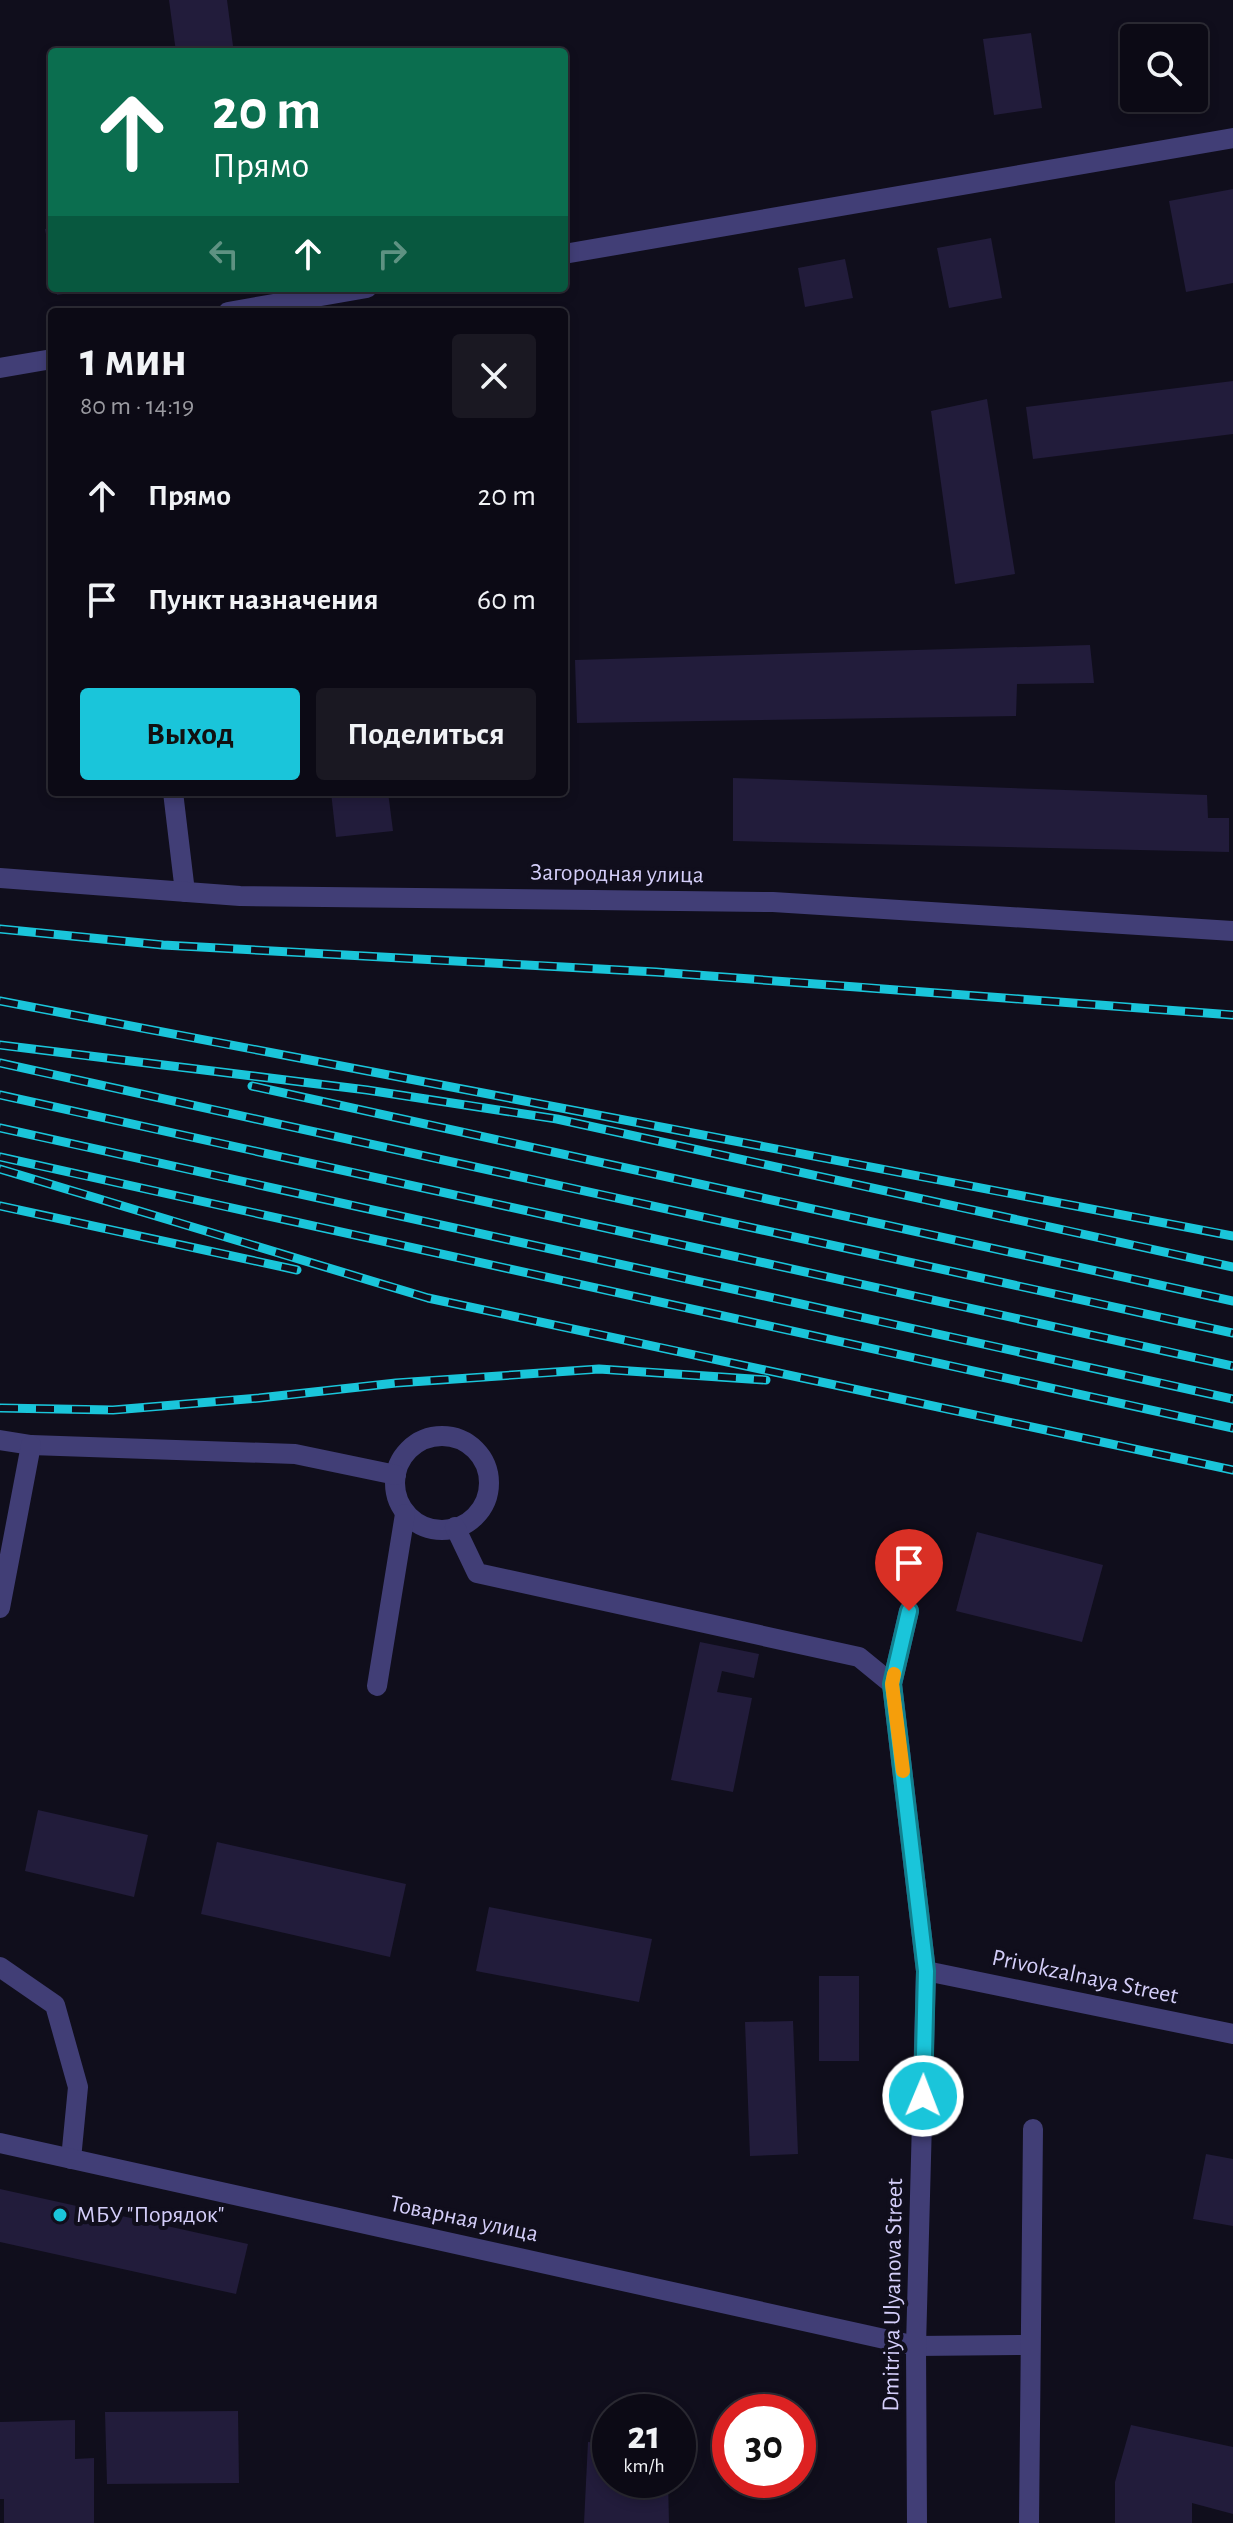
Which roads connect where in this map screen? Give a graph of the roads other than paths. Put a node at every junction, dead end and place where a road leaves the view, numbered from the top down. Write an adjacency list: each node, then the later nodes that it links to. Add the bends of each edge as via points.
1 (1233, 138): 2 (street)
2 (568, 253)
3 (344, 292): 4 (street)
4 (251, 308)
5 (48, 360): 6 (street)
6 (0, 368)
7 (173, 796): 9 (street)
8 (0, 878): 9 (street, Загородная улица)
9 (185, 892): 10 (street, Загородная улица, via 773,902)
10 (1233, 931)
11 (0, 1440): 12 (street)
12 (31, 1445): 13 (street, via 295,1454); 16 (street)
13 (396, 1475): 14 (street); 15 (street, via 404,1454 430,1437 445,1435 474,1447 484,1460 489,1489 475,1516)
14 (405, 1514): 15 (street, via 432,1529); 19 (street)
15 (455, 1527): 18 (street, via 477,1573 859,1657)
16 (0, 1608)
17 (909, 1611): 18 (street, Dmitriya Ulyanova Street)
18 (892, 1684): 21 (street, Dmitriya Ulyanova Street)
19 (377, 1686)
20 (0, 1967): 25 (street, via 55,2005 78,2087)
21 (926, 1971): 22 (street, Privokzalnaya Street); 27 (street, Dmitriya Ulyanova Street)
22 (1233, 2034)
23 (1033, 2129): 26 (street)
24 (0, 2143): 25 (street, Товарная улица)
25 (71, 2159): 27 (street, Товарная улица)
26 (1030, 2345): 27 (street, Товарная улица); 29 (street)
27 (916, 2346): 28 (street, Dmitriya Ulyanova Street)
28 (917, 2523)
29 (1029, 2523)

